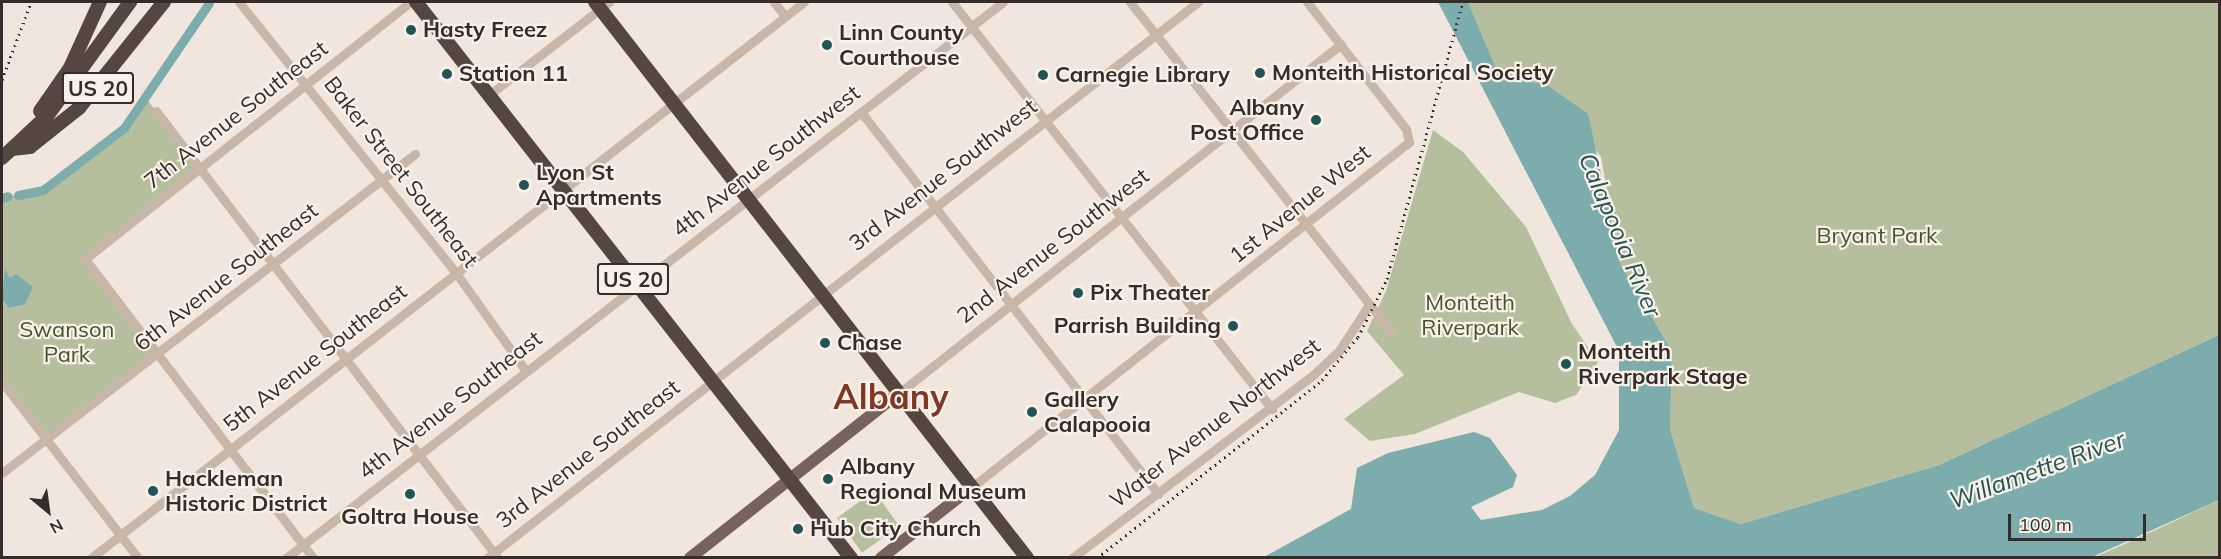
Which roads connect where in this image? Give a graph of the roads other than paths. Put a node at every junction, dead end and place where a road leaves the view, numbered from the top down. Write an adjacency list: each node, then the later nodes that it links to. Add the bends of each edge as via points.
1 (100, 2): 25 (highway, US 20, via 70,68)
2 (130, 2): 25 (highway, via 81,75)
3 (164, 2): 25 (highway, US 20, via 80,108 30,147)
4 (239, 2): 18 (street, Baker Street Southeast)
5 (414, 2): 18 (street, 7th Avenue Southeast); 19 (highway, US 20)
6 (774, 2): 14 (street)
7 (804, 2): 14 (street, 5th Avenue Southeast)
8 (952, 2): 15 (street)
9 (1003, 2): 15 (street, 4th Avenue Southwest)
10 (1130, 2): 16 (street)
11 (1198, 2): 16 (street, 3rd Avenue Southwest)
12 (1306, 2): 17 (street)
13 (602, 4): 19 (street); 20 (highway)
14 (785, 16): 20 (street, 5th Avenue Southeast)
15 (971, 26): 22 (street, 4th Avenue Southwest); 23 (street)
16 (1155, 35): 23 (street, 3rd Avenue Southwest); 24 (street)
17 (1341, 44): 24 (street, 2nd Avenue Southwest); 33 (street, 1st Avenue West, via 1410,139)
18 (308, 84): 27 (street, 7th Avenue Southeast); 28 (street, Baker Street Southeast)
19 (489, 95): 29 (highway, US 20)
20 (674, 102): 29 (street, 5th Avenue Southeast); 30 (highway)
21 (156, 111): 27 (street)
22 (861, 111): 30 (street, 4th Avenue Southwest); 31 (street)
23 (1045, 121): 31 (street, 3rd Avenue Southwest); 32 (street)
24 (1230, 131): 32 (street, 2nd Avenue Southwest); 33 (street)
25 (7, 153)
26 (415, 154): 28 (street, 6th Avenue Southeast)
27 (200, 167): 34 (street); 42 (street, 7th Avenue Southeast, via 85,259)
28 (382, 179): 34 (street, 6th Avenue Southeast); 35 (street, Baker Street Southeast)
29 (564, 190): 35 (street, 5th Avenue Southeast); 36 (highway, US 20)
30 (748, 198): 36 (street, 4th Avenue Southwest); 37 (highway)
31 (935, 206): 37 (street, 3rd Avenue Southwest); 38 (street)
32 (1121, 218): 38 (street, 2nd Avenue Southwest); 40 (street)
33 (1306, 228): 39 (street); 40 (street, 1st Avenue West)
34 (274, 264): 42 (street, 6th Avenue Southeast); 43 (street)
35 (456, 273): 43 (street, 5th Avenue Southeast); 44 (street, Baker Street Southeast)
36 (638, 285): 44 (street, 4th Avenue Southeast); 45 (highway, US 20)
37 (823, 294): 45 (street, 3rd Avenue Southwest); 47 (highway)
38 (1012, 304): 47 (street, 2nd Avenue Southwest); 48 (street)
39 (1368, 306): 41 (street); 49 (street, Water Avenue Northwest, via 1339,351)
40 (1196, 314): 48 (street, 1st Avenue West); 49 (street)
41 (1392, 332)
42 (159, 354): 50 (street, 6th Avenue Southeast); 51 (street)
43 (343, 360): 51 (street, 5th Avenue Southeast); 52 (street)
44 (526, 370): 52 (street, 4th Avenue Southeast)
45 (713, 380): 54 (highway, US 20); 59 (street, 3rd Avenue Southeast)
46 (2, 382): 50 (street)
47 (899, 393): 54 (main road, 2nd Avenue Southwest); 55 (highway)
48 (1086, 399): 55 (street, 1st Avenue West); 56 (street)
49 (1272, 409): 56 (street, Water Avenue Northwest)
50 (47, 440): 53 (street, 6th Avenue Southeast); 57 (street)
51 (229, 449): 57 (street, 5th Avenue Southeast); 58 (street)
52 (418, 455): 58 (street, 4th Avenue Southeast); 59 (street)
53 (2, 473)
54 (790, 480): 64 (main road, 2nd Avenue Southwest); 65 (highway, US 20)
55 (972, 487): 66 (main road, 1st Avenue West); 67 (highway)
56 (1158, 494): 68 (street, Water Avenue Northwest)
57 (120, 535): 60 (street, 5th Avenue Southeast); 61 (street)
58 (303, 544): 62 (street, 4th Avenue Southeast); 63 (street)
59 (493, 556)
60 (91, 558)
61 (138, 558)
62 (286, 558)
63 (314, 558)
64 (690, 558)
65 (851, 558)
66 (881, 558)
67 (1027, 558)
68 (1072, 558)

